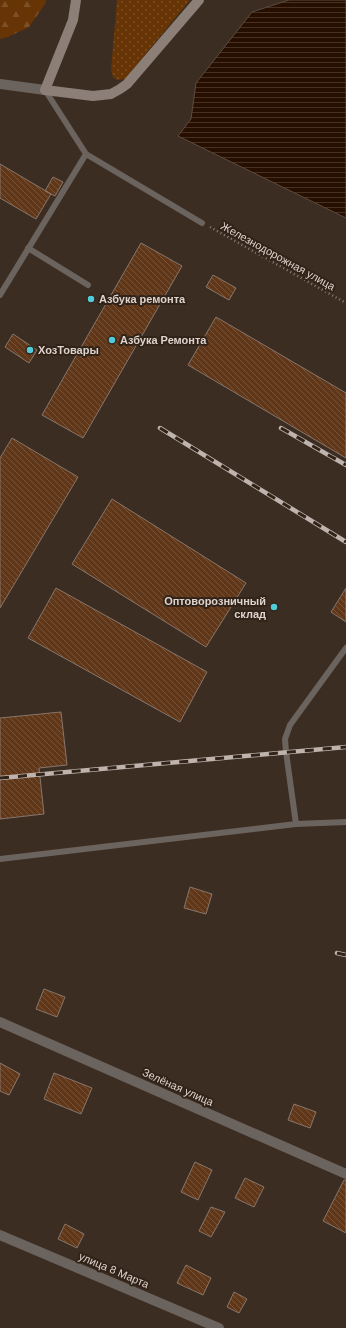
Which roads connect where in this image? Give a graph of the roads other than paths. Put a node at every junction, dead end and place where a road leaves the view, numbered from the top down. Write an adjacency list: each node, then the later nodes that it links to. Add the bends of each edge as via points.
1 (76, 0): 4 (main road, via 73,20)
2 (198, 0): 4 (main road, via 120,90 93,96)
3 (0, 84): 4 (street)
4 (45, 90): 5 (lane)
5 (86, 154): 6 (lane); 7 (lane)
6 (202, 223)
7 (28, 248): 8 (lane); 9 (lane)
8 (88, 285)
9 (0, 295)
10 (346, 648): 12 (lane, via 290,725 285,739)
11 (346, 822): 12 (lane)
12 (296, 824): 13 (lane)
13 (0, 859)
14 (0, 1022): 15 (street, Зелёная улица)
15 (346, 1174)
16 (0, 1235): 17 (street, улица 8 Марта)
17 (219, 1328)

